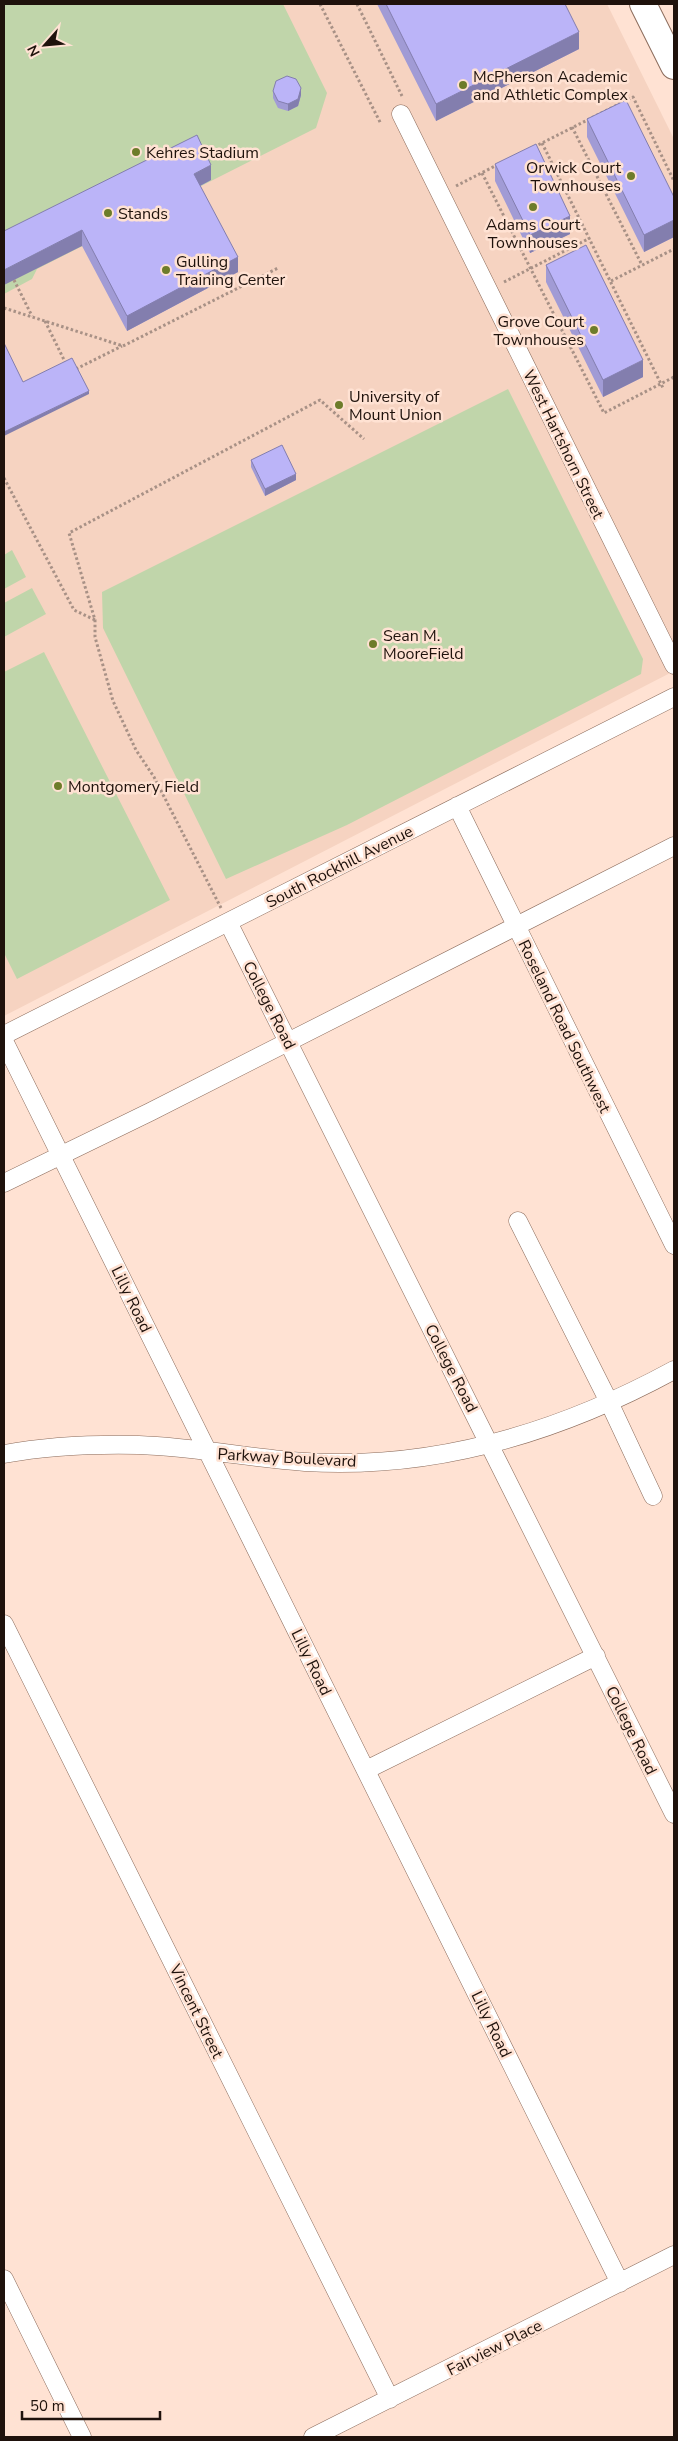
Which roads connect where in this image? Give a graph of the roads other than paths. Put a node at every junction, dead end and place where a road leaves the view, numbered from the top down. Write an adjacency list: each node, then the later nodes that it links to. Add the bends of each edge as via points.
1 (643, 4): 2 (highway)
2 (674, 66)
3 (401, 114): 4 (street, West Hartshorn Street)
4 (674, 665)
5 (674, 697): 6 (street, South Rockhill Avenue)
6 (457, 806): 8 (street, South Rockhill Avenue); 9 (street, Roseland Road Southwest)
7 (674, 846): 9 (street)
8 (228, 922): 10 (street, South Rockhill Avenue); 11 (street, College Road)
9 (516, 926): 11 (street); 16 (street, Roseland Road Southwest)
10 (4, 1035)
11 (288, 1040): 13 (street); 19 (street, College Road)
12 (4, 1041): 13 (street, Lilly Road)
13 (61, 1155): 14 (street); 20 (street, Lilly Road)
14 (4, 1183)
15 (518, 1222): 18 (street)
16 (674, 1245)
17 (674, 1370): 18 (street, Parkway Boulevard)
18 (609, 1402): 19 (street, Parkway Boulevard, via 540,1431); 22 (street)
19 (491, 1444): 20 (street, Parkway Boulevard, via 421,1458 342,1463); 24 (street, College Road)
20 (208, 1452): 21 (street, Parkway Boulevard, via 139,1445 69,1447); 25 (street, Lilly Road)
21 (4, 1454)
22 (653, 1496)
23 (4, 1624): 30 (street, Vincent Street)
24 (596, 1656): 25 (street); 26 (street, College Road)
25 (366, 1770): 29 (street, Lilly Road)
26 (674, 1814)
27 (674, 2255): 29 (street, Fairview Place)
28 (4, 2278): 31 (street)
29 (620, 2283): 30 (street, Fairview Place)
30 (390, 2399): 32 (street, Fairview Place)
31 (82, 2437)
32 (313, 2437)

